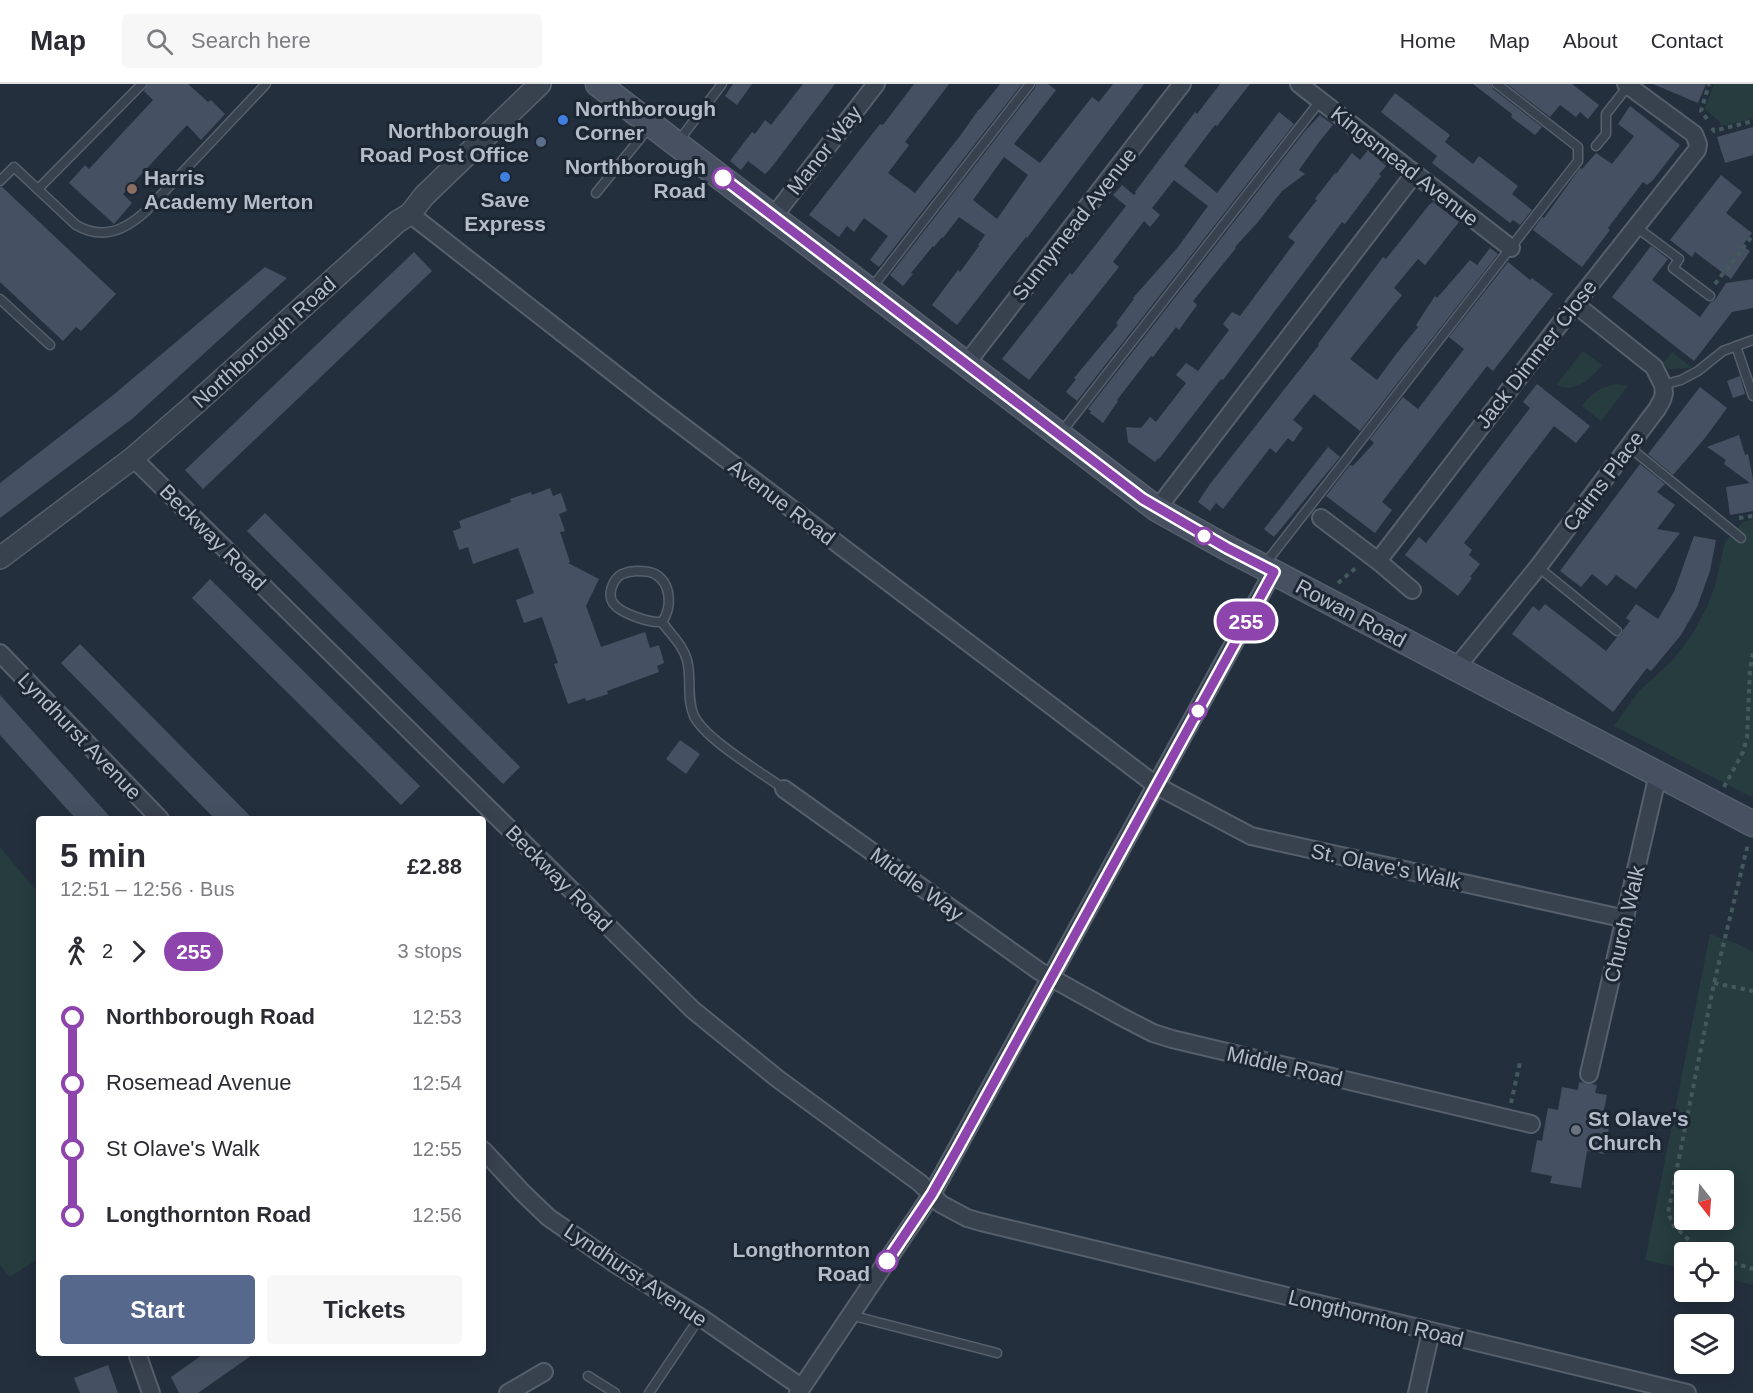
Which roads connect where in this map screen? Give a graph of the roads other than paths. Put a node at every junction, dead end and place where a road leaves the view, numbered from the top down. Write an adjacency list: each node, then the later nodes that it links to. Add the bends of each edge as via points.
1 (142, 84): 18 (lane)
2 (266, 84): 18 (lane, via 145,212 124,228 114,232 82,229)
3 (540, 84): 20 (street, Northborough Road)
4 (598, 84): 13 (main road, Rowan Road)
5 (722, 84): 14 (lane)
6 (876, 84): 21 (street, Manor Way)
7 (1030, 84): 24 (lane)
8 (1182, 84): 31 (street, Sunnymead Avenue)
9 (1299, 84): 12 (street, Kingsmead Avenue)
10 (1497, 84): 23 (lane, via 1578,147 1578,161)
11 (1627, 85): 15 (lane, via 1606,114 1606,134); 22 (street, Jack Dimmer Close, via 1694,134 1698,144)
12 (1320, 101): 16 (street, Kingsmead Avenue); 34 (lane)
13 (651, 125): 14 (main road, Rowan Road); 19 (lane)
14 (676, 144): 21 (main road, Rowan Road)
15 (1596, 146)
16 (1415, 173): 23 (street, Kingsmead Avenue); 37 (street)
17 (0, 181): 18 (lane, via 14,167)
18 (38, 189)
19 (596, 193)
20 (410, 214): 36 (street, Northborough Road); 50 (street, Avenue Road)
21 (773, 216): 24 (main road, Rowan Road)
22 (1636, 227): 25 (lane, via 1680,259 1673,268); 27 (street, Jack Dimmer Close)
23 (1510, 249): 43 (lane)
24 (870, 290): 31 (main road, Rowan Road)
25 (1709, 295)
26 (0, 298): 29 (lane)
27 (1575, 304): 32 (street, via 1647,360); 41 (street, Jack Dimmer Close)
28 (1753, 340): 30 (lane)
29 (50, 345)
30 (1736, 346): 32 (lane, via 1698,371); 33 (lane)
31 (966, 364): 34 (main road, Rowan Road)
32 (1664, 385): 35 (street, Cairns Place, via 1657,409)
33 (1753, 396)
34 (1059, 435): 37 (main road, Rowan Road)
35 (1628, 446): 39 (lane); 42 (street, Cairns Place)
36 (133, 458): 40 (street, Northborough Road); 59 (street, Beckway Road, via 693,1010)
37 (1157, 509): 43 (main road, Rowan Road)
38 (1321, 518): 41 (street)
39 (1741, 538)
40 (0, 558)
41 (1378, 561): 44 (street)
42 (1538, 567): 46 (lane); 48 (street, Cairns Place)
43 (1268, 570): 48 (main road, Rowan Road); 50 (street)
44 (1412, 590)
45 (662, 622): 45 (lane, via 669,596 660,578 646,571 620,575 612,587 613,603 643,620); 51 (lane, via 687,658 690,700 703,729)
46 (1617, 631)
47 (0, 652): 52 (street, Lyndhurst Avenue)
48 (1456, 668): 49 (main road, Rowan Road)
49 (1658, 774): 53 (main road, Rowan Road, via 1715,805); 54 (street, Church Walk)
50 (1157, 786): 54 (street, St. Olave's Walk, via 1251,836); 55 (street)
51 (784, 789): 55 (street, Middle Way)
52 (157, 816)
53 (1751, 833)
54 (1626, 919): 56 (street, Church Walk)
55 (1051, 976): 57 (street, Middle Road, via 1165,1037); 59 (street)
56 (1588, 1074)
57 (1530, 1124)
58 (486, 1153): 61 (street, Lyndhurst Avenue, via 548,1217)
59 (932, 1194): 60 (street); 62 (street, Longthornton Road, via 941,1204 967,1218)
60 (850, 1315): 63 (lane); 67 (street)
61 (700, 1317): 67 (street, Lyndhurst Avenue); 71 (lane)
62 (1431, 1331): 72 (street); 73 (street, Longthornton Road)
63 (997, 1353)
64 (138, 1356): 68 (street)
65 (544, 1372): 69 (street)
66 (588, 1376): 70 (lane)
67 (800, 1390)
68 (151, 1393)
69 (508, 1393)
70 (615, 1393)
71 (648, 1393)
72 (1417, 1393)
73 (1687, 1393)

